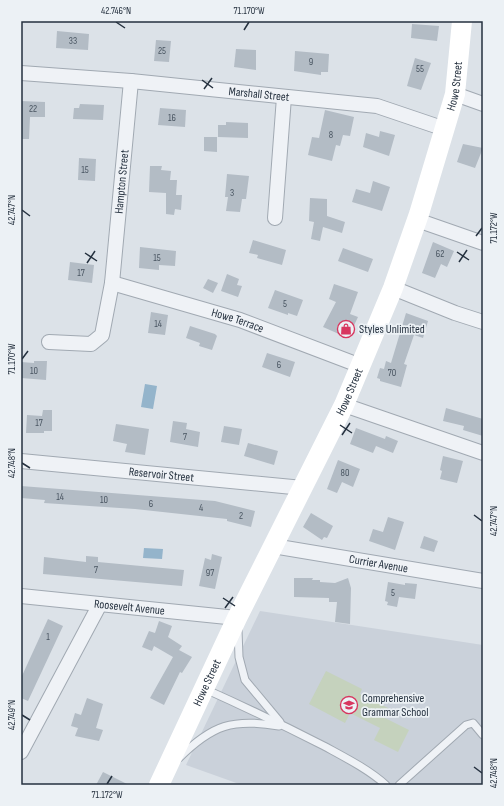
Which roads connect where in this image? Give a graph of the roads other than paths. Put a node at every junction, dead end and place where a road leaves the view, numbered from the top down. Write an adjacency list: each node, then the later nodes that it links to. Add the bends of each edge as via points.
1 (462, 21): 4 (main road, Howe Street)
2 (21, 73): 3 (street, Marshall Street)
3 (131, 81): 5 (street, Marshall Street); 11 (street, Hampton Street)
4 (455, 94): 6 (street); 7 (main road, Howe Street)
5 (284, 97): 7 (street, Marshall Street, via 377,106); 8 (street)
6 (483, 104)
7 (445, 129): 9 (main road, Howe Street)
8 (275, 218)
9 (417, 220): 10 (street); 12 (main road, Howe Street)
10 (483, 243)
11 (112, 283): 14 (street, Hampton Street, via 102,335 91,344); 15 (street, Howe Terrace, via 240,320)
12 (394, 288): 13 (street); 15 (main road, Howe Street)
13 (483, 322)
14 (49, 342)
15 (360, 366): 16 (main road, Howe Street)
16 (344, 405): 17 (street); 19 (main road, Howe Street)
17 (483, 453)
18 (21, 461): 19 (street, Reservoir Street)
19 (303, 488): 20 (main road, Howe Street)
20 (273, 546): 21 (street, Currier Avenue); 24 (main road, Howe Street)
21 (483, 581)
22 (21, 596): 23 (street, Roosevelt Avenue)
23 (100, 604): 24 (street, Roosevelt Avenue); 28 (street)
24 (237, 618): 25 (main road, Howe Street); 26 (lane, via 239,657 245,680 277,720)
25 (204, 688): 26 (lane); 29 (main road, Howe Street)
26 (288, 728): 29 (lane, via 261,723 234,723 208,733 180,757); 30 (lane, via 348,759)
27 (483, 735): 31 (lane, via 473,723 466,725)
28 (21, 752)
29 (160, 783)
30 (386, 785)
31 (399, 785)

